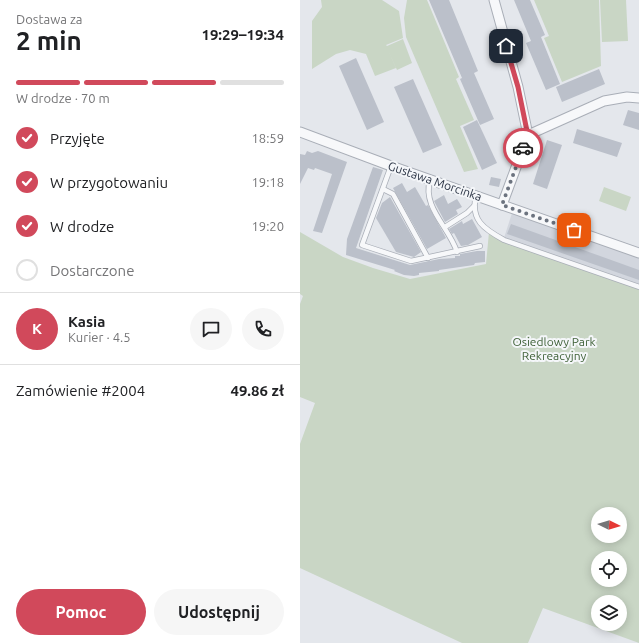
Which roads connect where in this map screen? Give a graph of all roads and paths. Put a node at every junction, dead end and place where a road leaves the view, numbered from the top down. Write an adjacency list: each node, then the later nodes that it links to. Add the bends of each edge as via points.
1 (494, 0): 4 (street, via 518,87)
2 (639, 98): 4 (street, via 626,97 604,101)
3 (300, 132): 5 (street, Gustawa Morcinka)
4 (528, 136): 9 (street)
5 (391, 166): 6 (street, Gustawa Morcinka); 7 (lane)
6 (430, 178): 8 (street, Gustawa Morcinka); 11 (lane, via 428,195 435,213)
7 (382, 189): 15 (lane, via 393,194); 15 (lane, via 362,245 411,261)
8 (476, 195): 9 (street, Gustawa Morcinka); 10 (lane)
9 (502, 205): 14 (street, Gustawa Morcinka)
10 (474, 206): 11 (lane); 16 (lane, via 482,226 504,240)
11 (445, 227): 13 (lane)
12 (480, 246): 13 (lane)
13 (457, 252): 15 (lane)
14 (639, 253)
15 (428, 258)
16 (639, 287)

